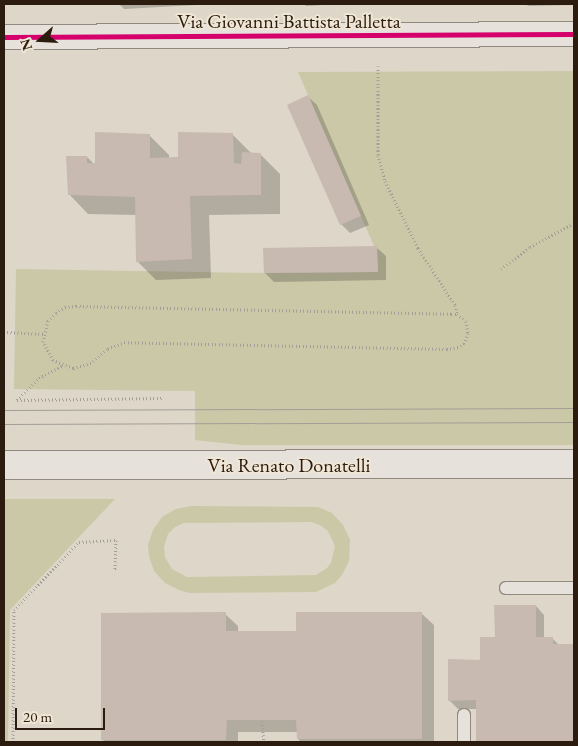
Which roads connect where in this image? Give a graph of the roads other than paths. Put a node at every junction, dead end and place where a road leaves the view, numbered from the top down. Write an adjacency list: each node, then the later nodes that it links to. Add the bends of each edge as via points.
1 (574, 34): 2 (street, Via Giovanni Battista Palletta)
2 (4, 37)
3 (574, 464): 4 (main road, Via Renato Donatelli)
4 (4, 465)
5 (506, 588): 6 (lane)
6 (574, 588)
7 (464, 715): 8 (lane)
8 (464, 742)

